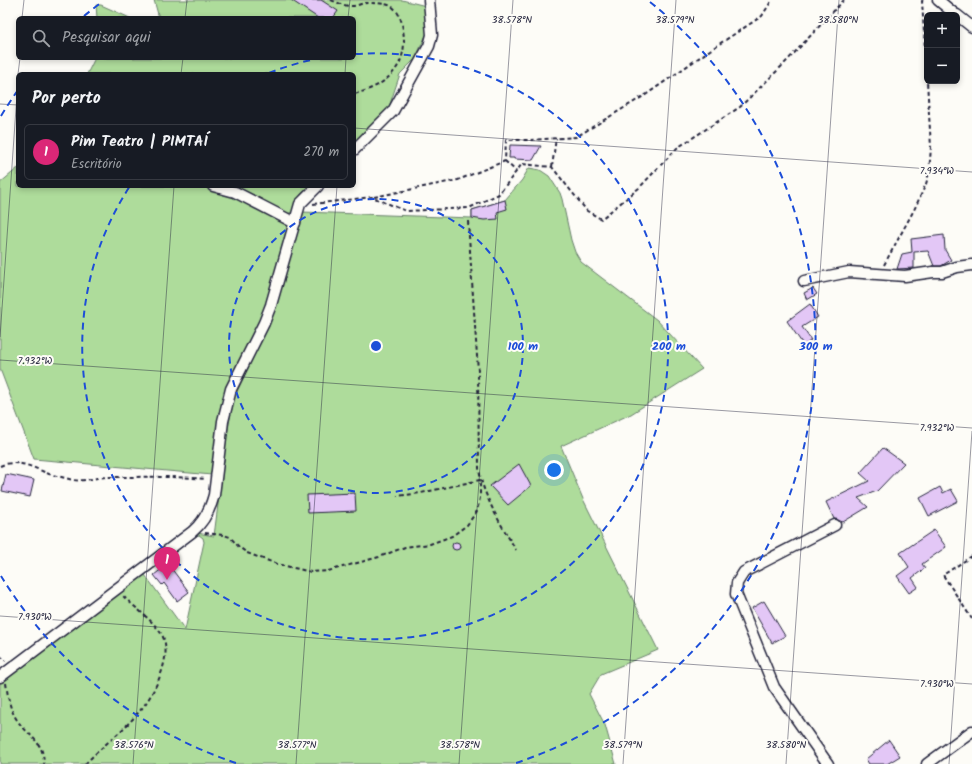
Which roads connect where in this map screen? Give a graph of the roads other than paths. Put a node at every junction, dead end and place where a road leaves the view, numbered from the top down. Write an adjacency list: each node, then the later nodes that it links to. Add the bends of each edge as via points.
1 (430, 0): 6 (street, via 432,35 429,46 393,111)
2 (938, 0): 3 (street)
3 (953, 12)
4 (960, 18): 5 (street)
5 (972, 28)
6 (356, 148)
7 (220, 188): 9 (street, via 235,192)
8 (316, 188): 9 (street, via 300,204)
9 (295, 223): 13 (street, via 271,305 231,389 223,421 212,500 203,522)
10 (972, 265): 11 (street, via 942,272 905,276 849,272)
11 (804, 281)
12 (835, 524): 15 (street, via 744,572 737,584 736,594 774,687)
13 (4, 673)
14 (972, 731): 16 (street)
15 (828, 764)
16 (927, 764)

